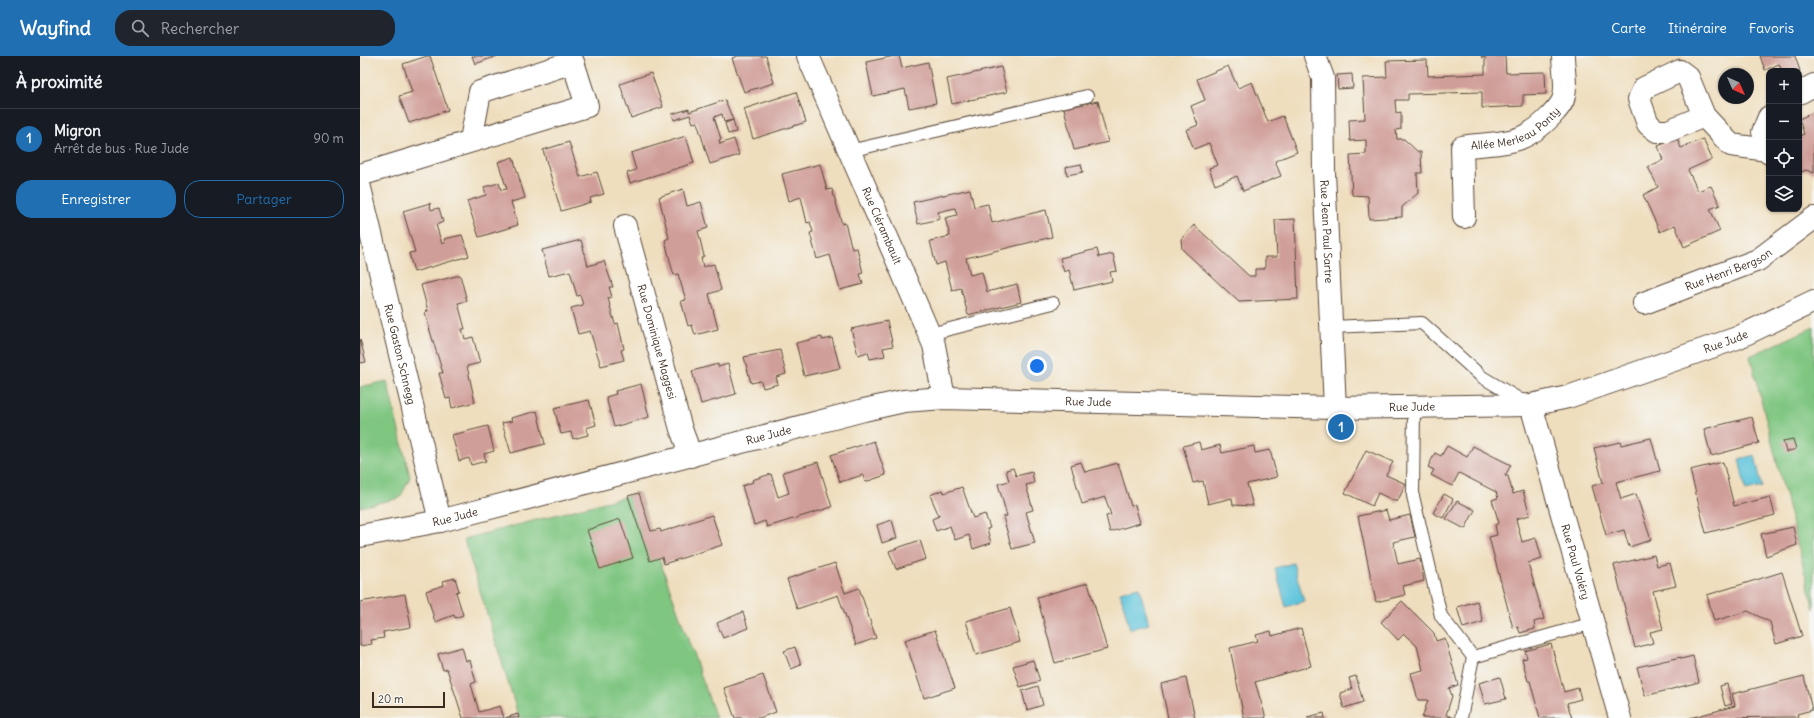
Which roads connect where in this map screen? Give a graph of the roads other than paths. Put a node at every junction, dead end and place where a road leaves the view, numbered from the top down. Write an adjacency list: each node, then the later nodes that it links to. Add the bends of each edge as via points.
1 (808, 56): 11 (street, Rue Clérambault)
2 (1315, 56): 21 (street, Rue Jean Paul Sartre, via 1323,78 1324,172)
3 (1563, 56): 15 (street, Allée Merleau Ponty, via 1564,96 1559,107 1537,130 1518,140 1501,144 1462,147)
4 (1814, 85): 5 (street)
5 (1802, 91)
6 (1087, 96): 11 (lane)
7 (1704, 116): 12 (street, via 1731,145)
8 (1766, 124): 10 (street, via 1763,132)
9 (472, 140): 9 (street, via 480,92 573,62 587,106); 13 (street)
10 (1766, 143)
11 (849, 151): 22 (street, Rue Clérambault)
12 (1766, 151)
13 (360, 175)
14 (360, 188): 28 (street, Rue Gaston Schnegg)
15 (1464, 217)
16 (1808, 222): 20 (street, Rue Henri Bergson, via 1758,260)
17 (625, 226): 27 (street, Rue Dominique Maggesi, via 681,429)
18 (1814, 301): 24 (street, Rue Jude, via 1737,338 1568,397)
19 (1053, 303): 22 (lane)
20 (1644, 303)
21 (1331, 327): 24 (lane, via 1422,323 1482,377); 26 (street, Rue Jean Paul Sartre)
22 (930, 334): 23 (street, Rue Clérambault)
23 (944, 398): 26 (street, Rue Jude); 27 (street, Rue Jude, via 904,401 864,410)
24 (1531, 406): 25 (street, Rue Jude); 30 (street, Rue Paul Valéry)
25 (1414, 407): 26 (street, Rue Jude); 31 (lane, via 1413,496 1441,616)
26 (1335, 408)
27 (691, 456): 28 (street, Rue Jude)
28 (440, 521): 29 (street, Rue Jude)
29 (360, 536)
30 (1593, 623): 31 (lane); 33 (street, Rue Paul Valéry)
31 (1473, 657): 32 (lane)
32 (1461, 718)
33 (1620, 718)

